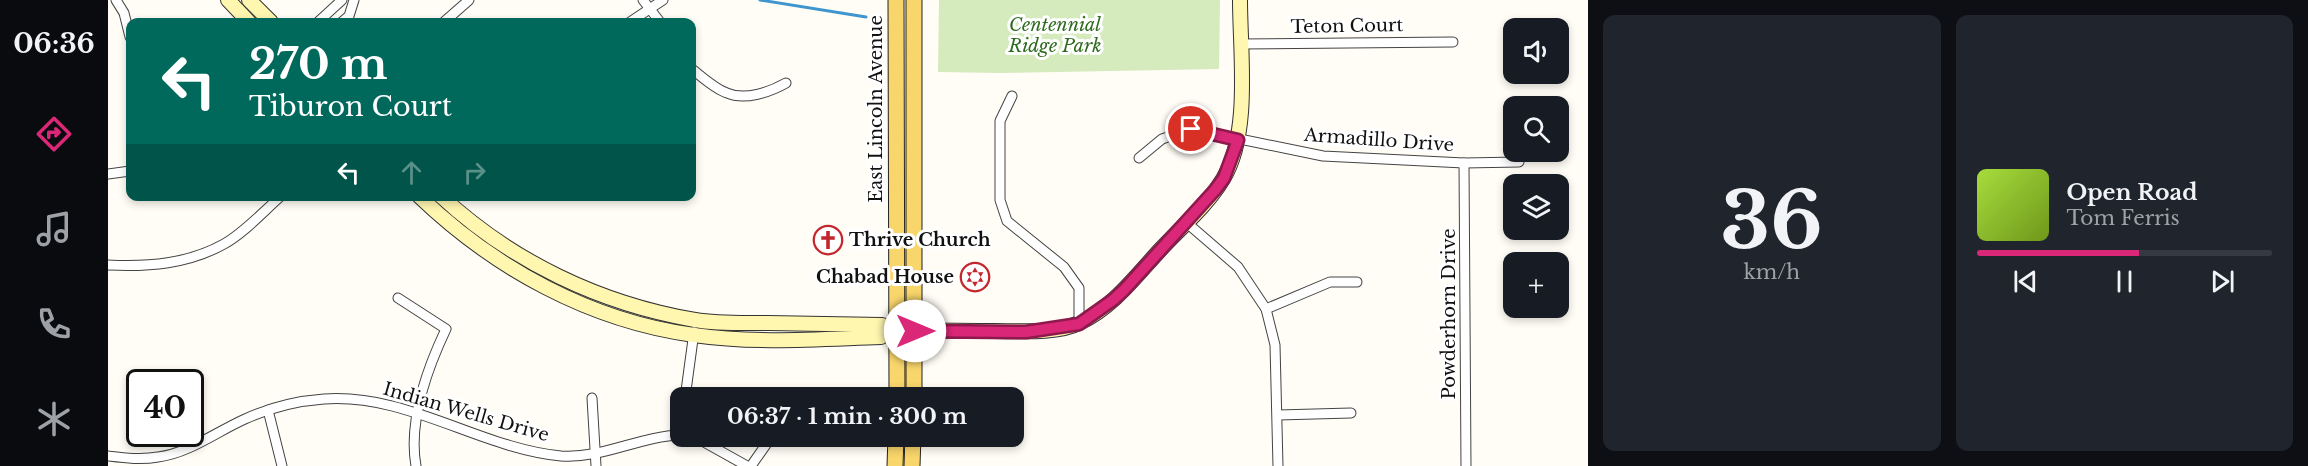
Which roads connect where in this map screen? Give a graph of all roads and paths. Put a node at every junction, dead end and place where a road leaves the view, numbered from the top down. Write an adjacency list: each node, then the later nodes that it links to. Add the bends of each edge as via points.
1 (116, 0): 20 (street)
2 (228, 0): 13 (street)
3 (249, 0): 14 (street)
4 (342, 0): 15 (street)
5 (354, 0): 16 (street)
6 (469, 0): 17 (street)
7 (643, 0): 12 (street)
8 (663, 0): 12 (street)
9 (896, 0): 42 (main road, East Lincoln Avenue)
10 (914, 0): 43 (main road, East Lincoln Avenue)
11 (1240, 0): 22 (street)
12 (651, 9): 18 (street); 19 (street)
13 (245, 18)
14 (267, 18)
15 (322, 18)
16 (347, 18)
17 (449, 18)
18 (636, 18)
19 (657, 18)
20 (126, 21)
21 (1453, 42): 22 (street, Teton Court)
22 (1240, 44): 26 (street)
23 (696, 72): 24 (street, via 725,93 738,96 772,91)
24 (786, 82)
25 (1012, 96): 41 (street, via 1000,121 1000,200 1007,220 1065,267 1079,288)
26 (1238, 140): 27 (street, Armadillo Drive, via 1191,129 1162,139); 29 (street, Armadillo Drive, via 1323,156); 35 (street, via 1224,178)
27 (1139, 158)
28 (1519, 162): 29 (street, Armadillo Drive)
29 (1464, 163): 68 (street, Powderhorn Drive)
30 (126, 172): 31 (street)
31 (108, 174)
32 (275, 201): 36 (street, via 225,243 181,262)
33 (424, 201): 44 (street, via 477,246 528,278 624,320)
34 (446, 201): 40 (street, via 509,249 587,291)
35 (1187, 223): 39 (street, via 1238,267); 41 (street, via 1113,300)
36 (108, 265)
37 (1357, 282): 39 (street, via 1330,282)
38 (398, 298): 50 (street, via 446,329 432,357)
39 (1266, 309): 52 (street, via 1275,345)
40 (696, 321): 42 (street, via 882,325); 44 (street)
41 (1079, 324): 43 (street, via 1026,332)
42 (891, 331): 43 (street); 44 (street, via 881,337 816,339); 46 (main road, East Lincoln Avenue)
43 (915, 331): 47 (main road, East Lincoln Avenue)
44 (694, 335): 45 (street)
45 (687, 387)
46 (896, 387)
47 (914, 387)
48 (592, 398): 58 (street)
49 (268, 410): 50 (street, Indian Wells Drive, via 323,399 355,399); 60 (street, Indian Wells Drive, via 184,450); 61 (street)
50 (418, 412): 58 (street, Indian Wells Drive, via 536,452 563,456); 62 (street)
51 (1351, 413): 52 (street)
52 (1278, 415): 67 (street)
53 (670, 438): 58 (street, Indian Wells Drive)
54 (713, 447): 64 (street)
55 (764, 447): 64 (street)
56 (896, 447): 65 (main road)
57 (913, 447): 66 (main road)
58 (595, 454): 63 (street)
59 (108, 456): 60 (street, Indian Wells Drive)
60 (129, 463)
61 (282, 466)
62 (416, 466)
63 (596, 466)
64 (749, 466)
65 (895, 466)
66 (912, 466)
67 (1278, 466)
68 (1466, 466)

